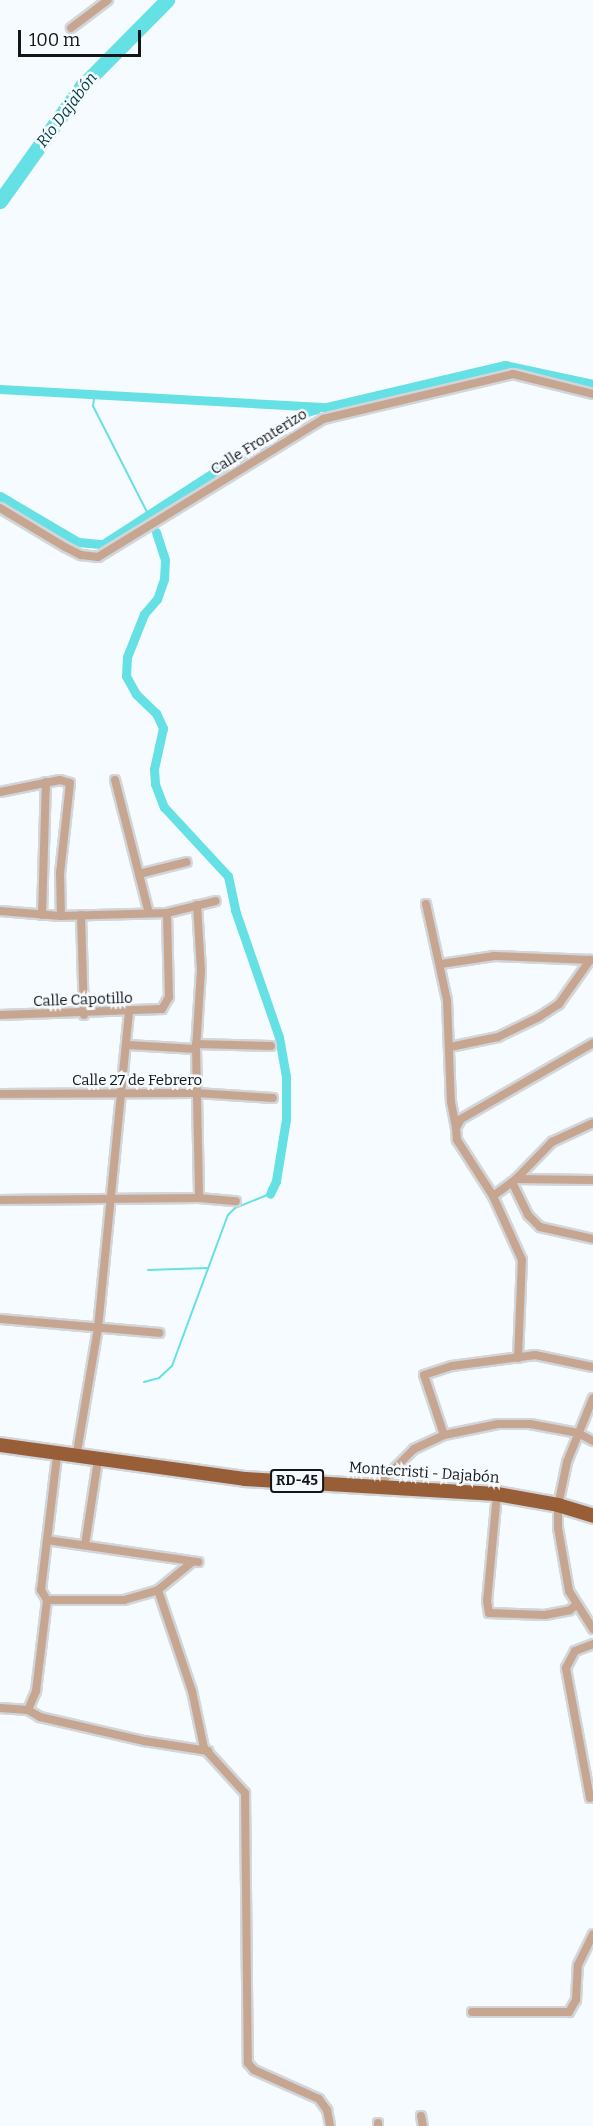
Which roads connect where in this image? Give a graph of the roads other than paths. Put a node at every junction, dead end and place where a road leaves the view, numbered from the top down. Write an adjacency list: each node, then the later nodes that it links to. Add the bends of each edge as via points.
1 (108, 0): 2 (street)
2 (71, 28)
3 (593, 394): 4 (street, Calle Fronterizo, via 513,374 323,419 98,556 81,555)
4 (0, 508)
5 (115, 780): 9 (street)
6 (46, 782): 7 (street); 16 (street); 18 (street, via 66,780 72,789 61,859)
7 (0, 792)
8 (187, 862): 9 (street)
9 (139, 874): 14 (street)
10 (216, 901): 12 (street)
11 (426, 904): 20 (street)
12 (197, 905): 15 (street); 27 (street, via 201,970)
13 (0, 911): 16 (street)
14 (149, 913): 15 (street); 17 (street)
15 (167, 913): 21 (street, Calle Capotillo, via 166,1005)
16 (42, 915): 18 (street)
17 (81, 915): 18 (street); 22 (street)
18 (61, 916)
19 (591, 960): 20 (street, via 494,956); 28 (street, via 559,1004 539,1017 498,1037)
20 (441, 964): 28 (street)
21 (129, 1012): 22 (street, Calle Capotillo); 25 (street)
22 (84, 1015): 23 (street, Calle Capotillo)
23 (0, 1016)
24 (593, 1043): 34 (street, via 461,1119)
25 (128, 1045): 27 (street); 31 (street)
26 (271, 1046): 27 (street)
27 (196, 1047): 29 (street)
28 (450, 1047): 34 (street, via 451,1102)
29 (196, 1093): 31 (street, Calle 27 de Febrero); 32 (street, Calle 27 de Febrero); 38 (street)
30 (0, 1094): 31 (street, Calle 27 de Febrero)
31 (122, 1095): 39 (street)
32 (273, 1098)
33 (593, 1123): 35 (street, via 552,1142)
34 (456, 1128): 37 (street, via 457,1140)
35 (514, 1180): 36 (street); 37 (street); 42 (street, via 528,1215 540,1227)
36 (593, 1180)
37 (493, 1196): 46 (street, via 522,1260)
38 (199, 1198): 39 (street); 41 (street)
39 (113, 1199): 40 (street); 44 (street)
40 (0, 1200)
41 (236, 1202)
42 (593, 1239)
43 (0, 1319): 44 (street)
44 (98, 1328): 45 (street); 54 (street)
45 (159, 1332)
46 (518, 1358): 47 (street, via 536,1355); 50 (street, via 452,1366 424,1375)
47 (593, 1367)
48 (593, 1398): 49 (street)
49 (578, 1433): 50 (street, via 530,1424 498,1424); 51 (street); 58 (street)
50 (444, 1435): 56 (street, via 414,1449)
51 (593, 1441)
52 (0, 1445): 53 (main road, Montecristi - Dajabón / RD-45)
53 (57, 1455): 54 (main road, Montecristi - Dajabón / RD-45); 60 (street)
54 (76, 1458): 55 (main road, Montecristi - Dajabón / RD-45)
55 (98, 1461): 56 (main road, Montecristi - Dajabón / RD-45, via 248,1479); 61 (street)
56 (377, 1486): 57 (main road, Montecristi - Dajabón / RD-45)
57 (497, 1494): 58 (main road, Montecristi - Dajabón / RD-45); 64 (street, via 489,1613 545,1615)
58 (558, 1505): 59 (main road, Montecristi - Dajabón / RD-45); 64 (street, via 569,1591)
59 (593, 1516)
60 (47, 1540): 61 (street); 63 (street, via 41,1590)
61 (85, 1545): 62 (street, via 194,1563)
62 (158, 1590): 63 (street, via 124,1600); 69 (street)
63 (47, 1600): 68 (street, via 36,1691)
64 (576, 1605): 65 (street)
65 (593, 1629)
66 (593, 1644): 70 (street, via 575,1651 566,1668)
67 (0, 1708): 68 (street)
68 (28, 1710): 69 (street, via 40,1717 144,1741)
69 (208, 1751): 73 (street, via 245,1793 248,2063 254,2070 319,2099 327,2110)
70 (590, 1798)
71 (593, 1934): 72 (street, via 578,1965 576,2000 569,2012)
72 (472, 2012)
73 (330, 2126)

